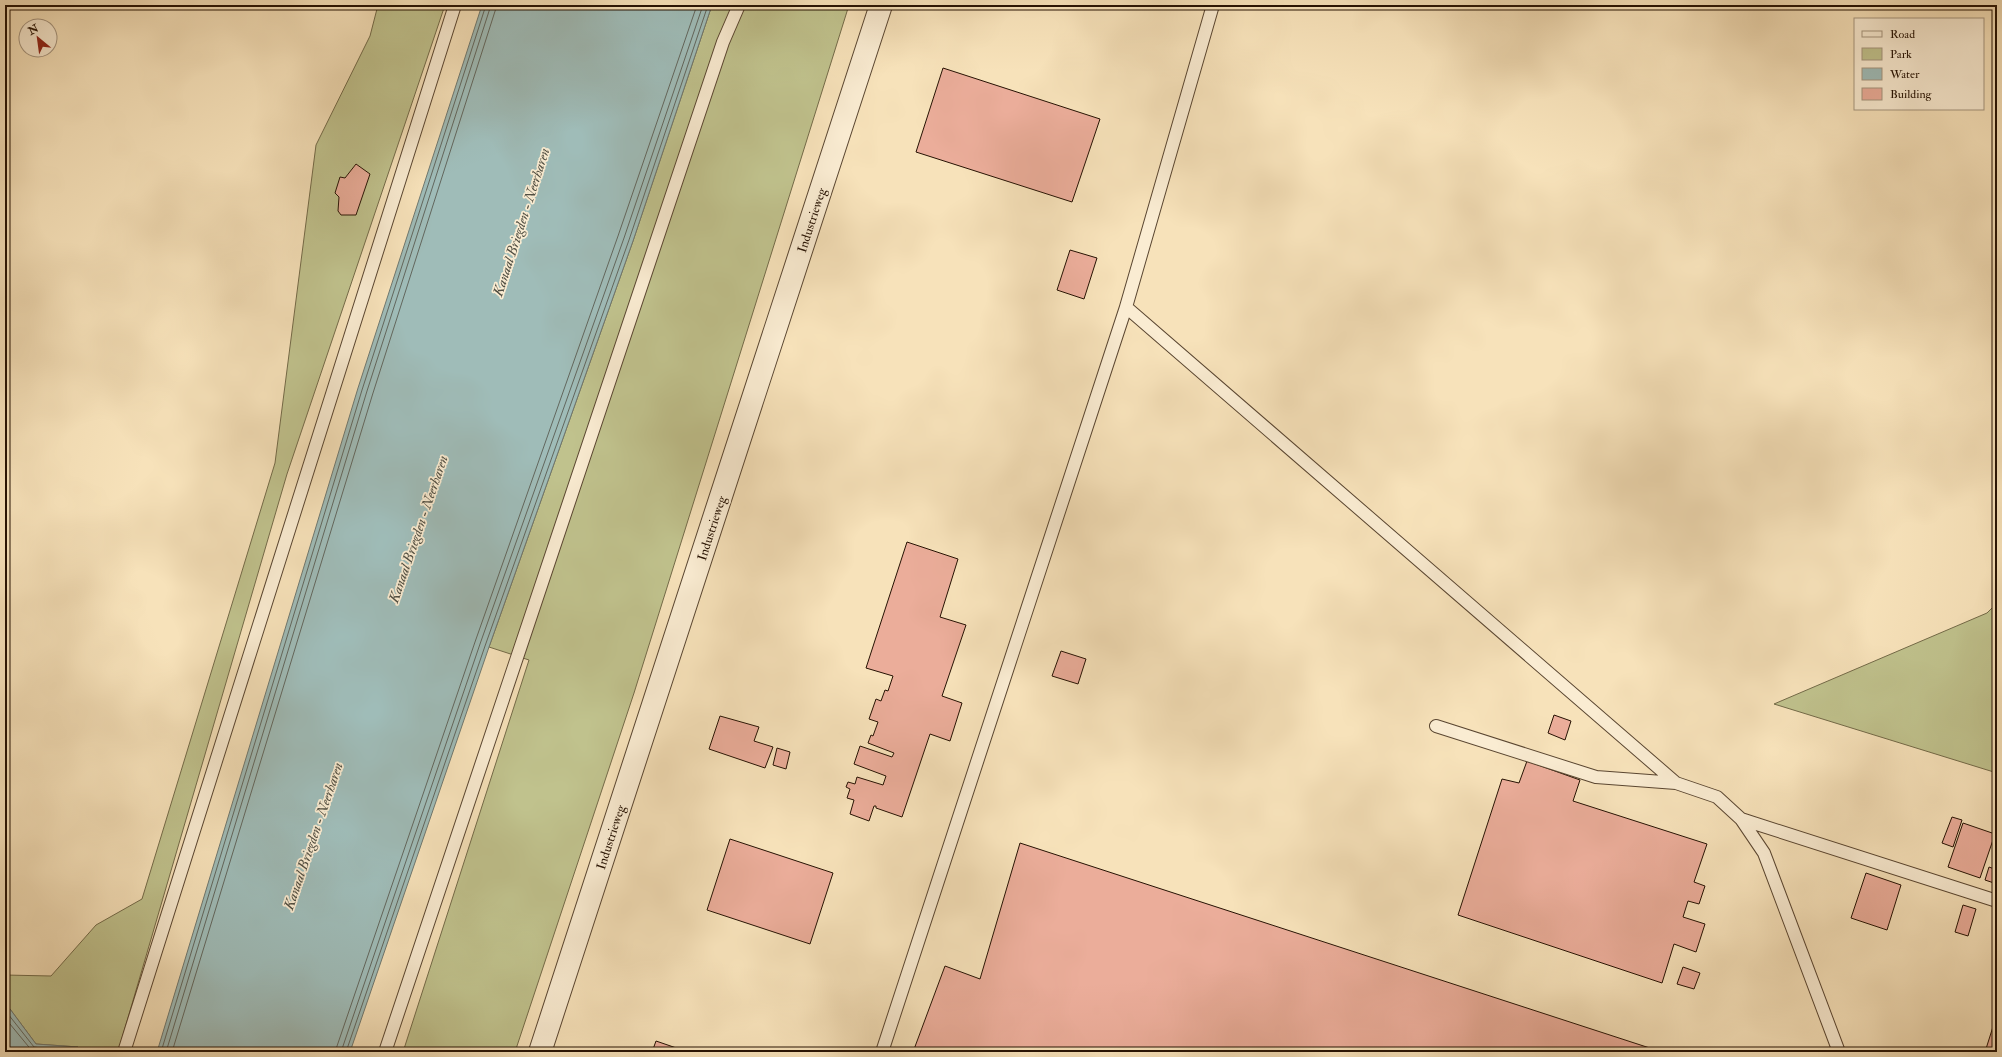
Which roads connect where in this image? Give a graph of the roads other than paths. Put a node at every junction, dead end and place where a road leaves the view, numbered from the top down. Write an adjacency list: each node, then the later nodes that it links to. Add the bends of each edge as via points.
1 (456, 5): 10 (lane)
2 (739, 5): 11 (lane, via 718,57)
3 (881, 5): 12 (street, Industrieweg)
4 (1213, 5): 5 (lane)
5 (1126, 306): 7 (lane); 13 (lane)
6 (1436, 726): 7 (lane, via 1596,777)
7 (1676, 783): 8 (lane, via 1717,797)
8 (1741, 819): 9 (lane); 14 (lane, via 1764,853)
9 (1997, 901)
10 (124, 1052)
11 (385, 1052)
12 (540, 1052)
13 (882, 1052)
14 (1839, 1052)

